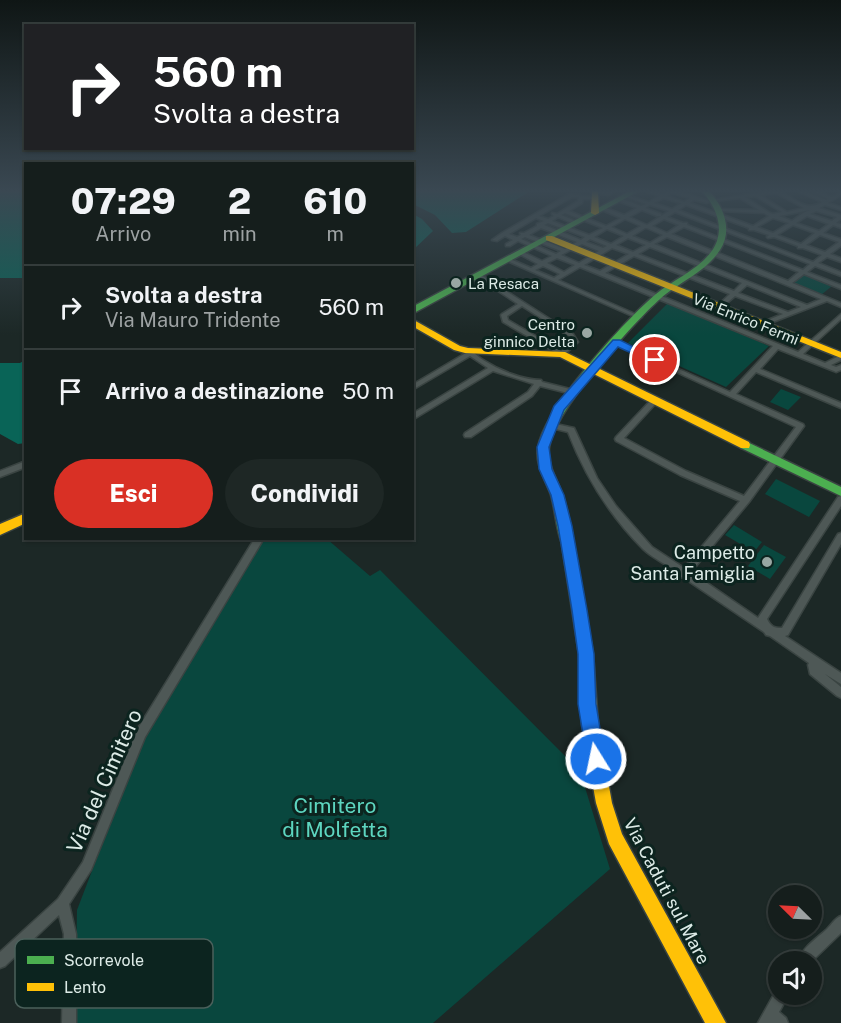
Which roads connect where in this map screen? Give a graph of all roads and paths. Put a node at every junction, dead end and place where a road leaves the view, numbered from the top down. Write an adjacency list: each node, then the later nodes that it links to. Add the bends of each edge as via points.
1 (497, 239): 25 (street)
2 (515, 239): 21 (street)
3 (521, 239): 21 (street)
4 (524, 239): 25 (street)
5 (541, 239): 36 (street)
6 (558, 239): 39 (street)
7 (562, 239): 33 (street, Via Enrico Fermi)
8 (571, 239): 28 (street)
9 (585, 239): 28 (street)
10 (593, 239): 26 (street)
11 (620, 239): 26 (street)
12 (636, 239): 24 (street)
13 (659, 239): 24 (street)
14 (675, 239): 34 (street)
15 (713, 239): 34 (street)
16 (738, 239): 29 (street)
17 (750, 239): 23 (street)
18 (767, 239): 23 (street)
19 (784, 239): 27 (street)
20 (811, 239): 27 (street)
21 (518, 240): 25 (street)
22 (841, 242): 35 (street)
23 (760, 243): 29 (street); 32 (street)
24 (650, 244): 31 (street); 42 (street)
25 (508, 245)
26 (610, 245): 30 (street); 31 (street)
27 (802, 245): 32 (street); 35 (street)
28 (572, 246): 30 (street); 33 (street)
29 (748, 251): 38 (street); 40 (street)
30 (598, 253): 41 (street); 44 (street)
31 (633, 254): 41 (street); 50 (street)
32 (790, 254): 40 (street); 43 (street)
33 (555, 255): 39 (street); 44 (street, Via Enrico Fermi)
34 (713, 255): 38 (street); 42 (street, Via Caduti sul Mare)
35 (825, 255): 37 (street); 43 (street)
36 (508, 260): 45 (street); 52 (street)
37 (841, 260)
38 (731, 261): 47 (street)
39 (542, 263): 45 (street); 48 (street)
40 (778, 263): 46 (street); 47 (street)
41 (615, 264): 49 (street); 56 (street)
42 (701, 264): 50 (street, Via Caduti sul Mare); 54 (street)
43 (813, 264): 46 (street); 51 (street)
44 (578, 265): 48 (street); 49 (street, Via Enrico Fermi)
45 (531, 270): 53 (street)
46 (802, 272): 55 (street); 57 (street)
47 (764, 273): 55 (street)
48 (564, 274): 53 (street)
49 (600, 274): 59 (street, Via Enrico Fermi)
50 (687, 274): 56 (street, Via Caduti sul Mare); 58 (street)
51 (841, 274)
52 (479, 276): 61 (street); 65 (street)
53 (554, 280): 68 (street)
54 (746, 283): 58 (street); 64 (street)
55 (789, 283): 60 (street)
56 (671, 286): 59 (street, Via Caduti sul Mare); 63 (street)
57 (840, 286): 60 (street)
58 (733, 293): 63 (street); 66 (street)
59 (657, 297): 68 (street, Via Caduti sul Mare); 73 (street, Via Enrico Fermi)
60 (825, 298): 62 (street); 64 (street)
61 (522, 304): 75 (street, via 571,335 575,342); 75 (street, via 503,318)
62 (841, 305)
63 (720, 306): 70 (street)
64 (807, 307): 66 (street)
65 (415, 308)
66 (788, 314): 70 (street)
67 (841, 316): 71 (street)
68 (639, 317): 72 (street, Via Caduti sul Mare)
69 (414, 323): 74 (street)
70 (765, 323): 71 (street)
71 (811, 342): 76 (street); 77 (street)
72 (616, 343): 80 (street, Via Caduti sul Mare); 86 (street)
73 (777, 346): 76 (street, Via Enrico Fermi); 81 (street)
74 (469, 352): 75 (street); 79 (street); 84 (street)
75 (562, 354): 80 (street)
76 (798, 355): 78 (street, Via Enrico Fermi)
77 (841, 356): 78 (street)
78 (825, 366): 82 (street, Via Enrico Fermi)
79 (494, 368): 83 (street); 89 (street)
80 (593, 369): 85 (street, Via Caduti sul Mare); 87 (street)
81 (755, 369): 86 (street); 88 (street)
82 (838, 369)
83 (539, 382): 85 (street); 91 (street, via 530,394)
84 (414, 387)
85 (572, 392): 90 (street, Via Caduti sul Mare)
86 (731, 394): 92 (street, via 800,426)
87 (655, 400): 92 (street); 97 (street, via 620,439 683,473)
88 (841, 406)
89 (414, 417)
90 (551, 425): 102 (street, via 572,430 581,458 599,491 626,527); 119 (street, Via Caduti sul Mare, via 543,460 565,526 584,634 590,725 604,803 615,838)
91 (468, 435)
92 (775, 459): 95 (street); 97 (street)
93 (24, 465): 94 (street)
94 (0, 474)
95 (841, 492)
96 (841, 499): 103 (street, via 762,619)
97 (746, 500): 102 (street)
98 (24, 518): 99 (street)
99 (0, 530)
100 (841, 536): 103 (street, via 785,632)
101 (259, 540): 108 (street, Via del Cimitero, via 141,734 87,866)
102 (684, 574): 103 (street)
103 (768, 632): 104 (street); 105 (street)
104 (813, 665): 105 (street); 107 (street, via 814,671)
105 (835, 678): 106 (street)
106 (841, 686)
107 (841, 693)
108 (62, 903): 110 (street, Via del Cimitero); 111 (street)
109 (841, 922): 113 (street)
110 (24, 939)
111 (70, 939)
112 (15, 947): 114 (street, Via del Cimitero)
113 (810, 951)
114 (0, 961)
115 (778, 1005): 117 (street)
116 (69, 1008): 118 (street)
117 (772, 1020)
118 (69, 1023)
119 (716, 1023)

